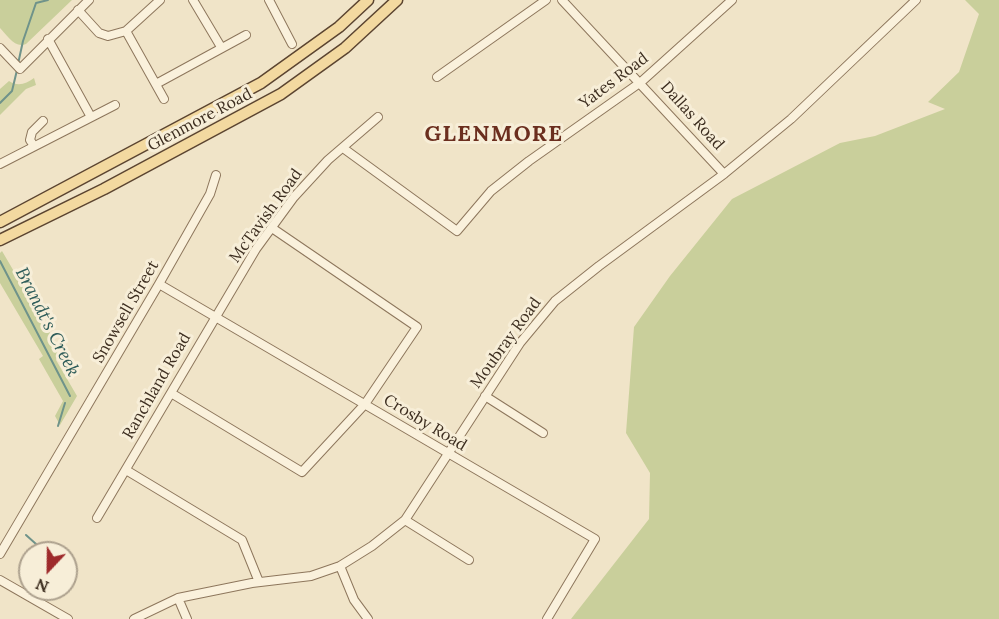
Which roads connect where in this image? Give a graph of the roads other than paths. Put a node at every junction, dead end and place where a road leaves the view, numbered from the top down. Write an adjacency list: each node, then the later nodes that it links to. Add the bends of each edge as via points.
1 (89, 0): 11 (street)
2 (160, 0): 12 (street)
3 (194, 0): 16 (street)
4 (269, 0): 15 (street)
5 (368, 0): 31 (main road, Glenmore Road, via 339,27 261,83)
6 (397, 0): 33 (main road, Glenmore Road, via 345,48 281,94 105,189)
7 (546, 0): 18 (street)
8 (732, 0): 19 (street, Yates Road)
9 (916, 0): 29 (street, Moubray Road, via 790,119)
10 (568, 2): 19 (street, Dallas Road)
11 (78, 10): 12 (street, via 99,33 108,36); 14 (street)
12 (126, 31): 20 (street)
13 (246, 35): 16 (street)
14 (48, 39): 17 (street, via 20,69); 23 (street)
15 (292, 44)
16 (221, 47): 20 (street)
17 (0, 48)
18 (437, 77)
19 (641, 82): 27 (street, Yates Road, via 491,191 457,231); 29 (street, Dallas Road)
20 (156, 84): 21 (street)
21 (164, 99)
22 (115, 105): 23 (street)
23 (91, 117): 26 (street)
24 (378, 117): 27 (street, McTavish Road)
25 (43, 121): 26 (street, via 32,132 30,140)
26 (34, 146): 28 (street)
27 (343, 148): 32 (street, McTavish Road, via 294,197)
28 (0, 164)
29 (724, 174): 37 (street, Moubray Road, via 555,301 520,343)
30 (216, 175): 34 (street, Snowsell Street, via 210,194)
31 (0, 222)
32 (272, 228): 35 (street, McTavish Road); 38 (street, via 417,327)
33 (0, 240)
34 (159, 284): 35 (street, Crosby Road); 44 (street, Snowsell Street)
35 (215, 318): 36 (street, Ranchland Road); 38 (street, Crosby Road)
36 (171, 393): 38 (street, via 302,472); 41 (street, Ranchland Road)
37 (485, 396): 39 (street); 40 (street, Moubray Road)
38 (364, 404): 40 (street, Crosby Road)
39 (543, 433)
40 (448, 454): 43 (street, Moubray Road); 54 (street, Crosby Road, via 595,539)
41 (126, 470): 42 (street, Ranchland Road); 48 (street, via 242,540)
42 (97, 518)
43 (405, 520): 45 (street); 46 (street, Moubray Road)
44 (0, 554)
45 (469, 560)
46 (340, 566): 48 (street, Moubray Road, via 312,576); 53 (street, via 354,600)
47 (0, 580): 50 (street)
48 (259, 582): 49 (street, Moubray Road)
49 (178, 598): 51 (street, Moubray Road); 52 (street)
50 (68, 619)
51 (134, 619)
52 (187, 619)
53 (368, 619)
54 (547, 619)

